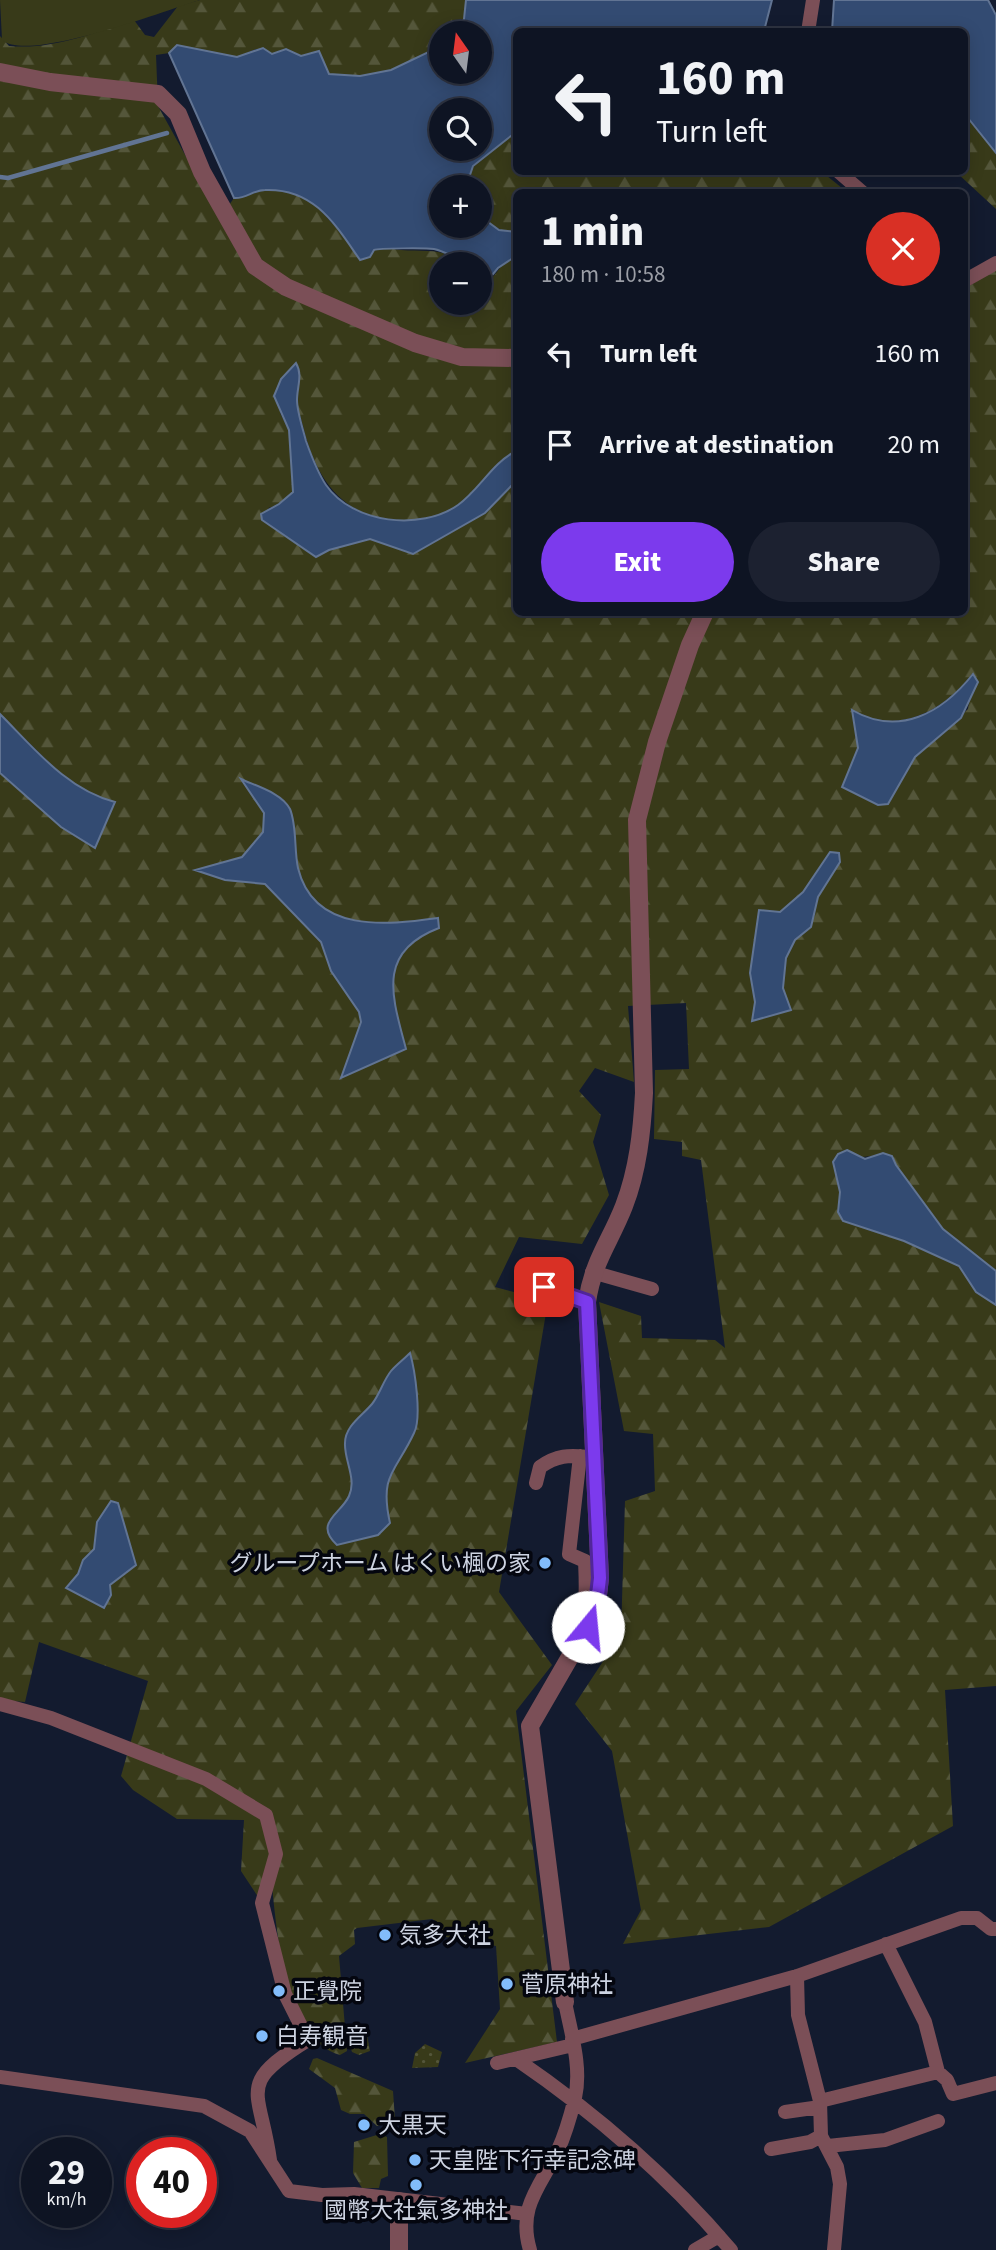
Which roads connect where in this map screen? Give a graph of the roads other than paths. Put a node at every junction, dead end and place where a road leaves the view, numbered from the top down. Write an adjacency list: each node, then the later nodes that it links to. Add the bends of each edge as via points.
1 (813, 0): 2 (street)
2 (809, 28)
3 (0, 72): 8 (street, via 158,94 178,114 202,172 255,266 286,287 415,343 463,357)
4 (842, 175): 5 (street)
5 (859, 189)
6 (996, 263): 7 (street)
7 (968, 279)
8 (513, 358)
9 (703, 616): 10 (street, via 657,742 637,820 645,1093 642,1129 624,1206)
10 (592, 1272): 12 (street); 13 (street)
11 (544, 1287): 13 (street)
12 (652, 1289)
13 (587, 1302): 14 (street)
14 (588, 1457): 15 (street, via 552,1458 540,1467); 16 (street, via 600,1578 596,1612); 16 (street, via 569,1554 585,1561 583,1619)
15 (536, 1483)
16 (568, 1661): 21 (street, via 530,1726)
17 (0, 1704): 34 (street, via 51,1718 206,1779 266,1815 275,1854 262,1903 285,1994 308,2040 258,2081 255,2094)
18 (996, 1929): 19 (street, via 977,1918 961,1918)
19 (886, 1944): 20 (street); 25 (street, via 925,2022)
20 (797, 1976): 22 (street); 29 (street, via 798,2015)
21 (565, 2002): 22 (street)
22 (573, 2042): 23 (street); 28 (street, via 578,2074)
23 (516, 2059): 24 (street); 28 (street)
24 (497, 2063)
25 (938, 2073): 27 (street, via 953,2094); 29 (street)
26 (0, 2077): 34 (street, via 204,2106 250,2131)
27 (996, 2083)
28 (575, 2099): 36 (street, via 558,2149); 37 (street, via 702,2214)
29 (820, 2104): 30 (street); 32 (street)
30 (785, 2112)
31 (938, 2121): 32 (street, via 885,2140 847,2146)
32 (824, 2141): 33 (street); 42 (street, via 840,2184)
33 (771, 2148)
34 (270, 2160): 35 (street, via 289,2191)
35 (399, 2202): 36 (street); 38 (street)
36 (527, 2214): 39 (street)
37 (719, 2236): 40 (street); 41 (street)
38 (399, 2250)
39 (530, 2250)
40 (695, 2250)
41 (731, 2250)
42 (834, 2250)

